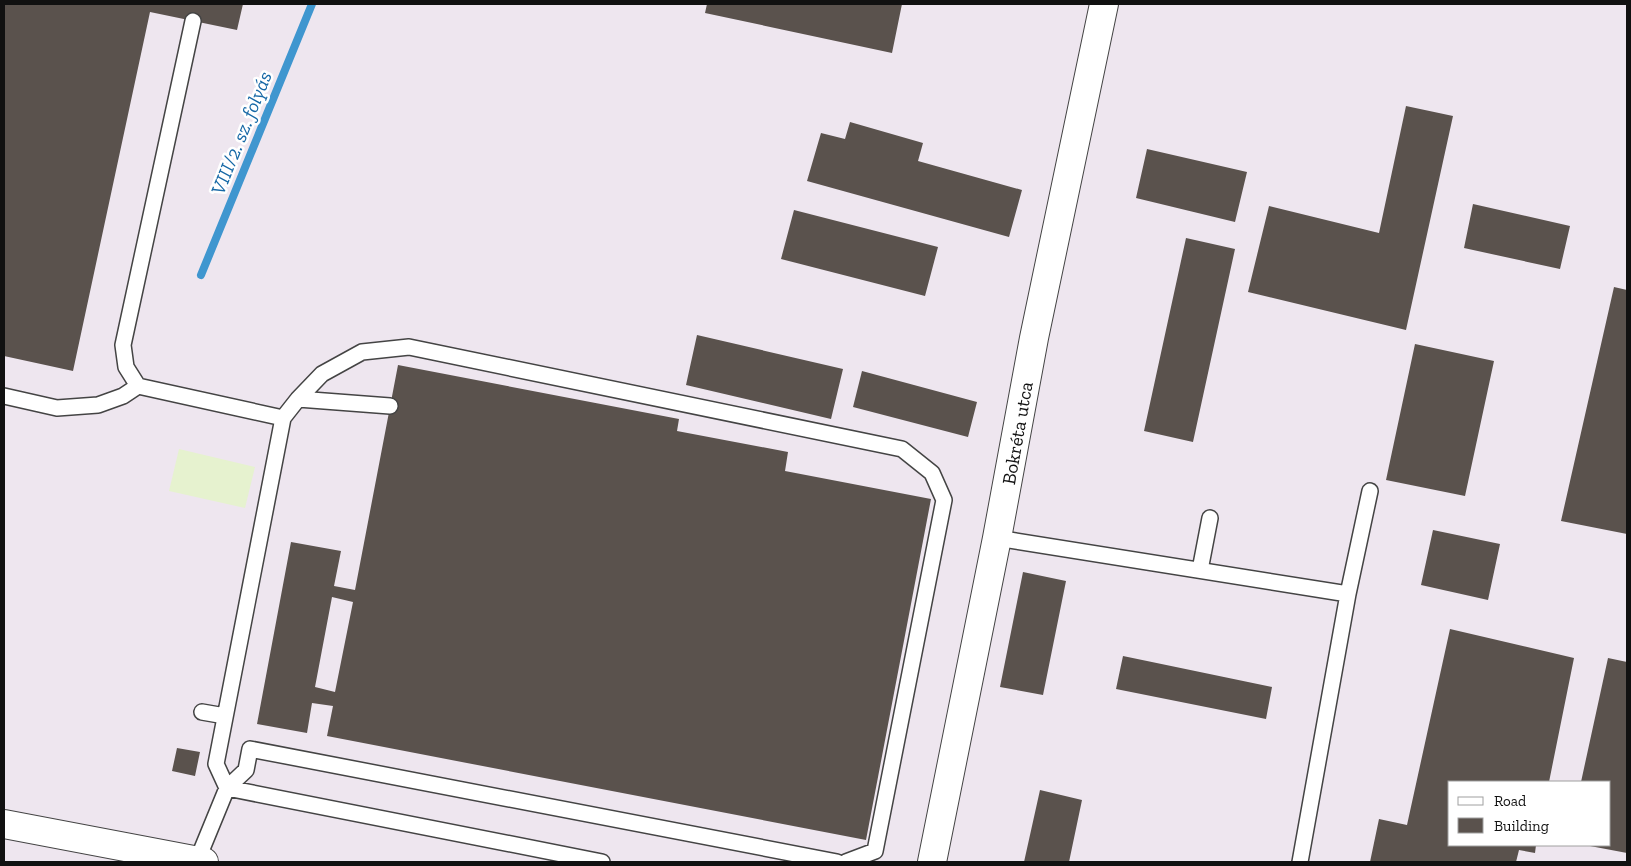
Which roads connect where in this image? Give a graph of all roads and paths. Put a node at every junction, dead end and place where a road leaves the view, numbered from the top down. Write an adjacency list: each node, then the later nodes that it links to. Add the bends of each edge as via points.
1 (1104, 4): 10 (street, Bokréta utca, via 1034,338)
2 (193, 21): 3 (lane, via 123,345 126,367)
3 (138, 386): 4 (lane, via 123,396 98,405 57,408); 7 (lane)
4 (4, 396)
5 (298, 399): 6 (lane); 7 (lane); 20 (lane, via 322,374 362,352 409,348 902,449 932,473 944,500 875,851)
6 (390, 406)
7 (283, 418): 14 (lane)
8 (1370, 491): 12 (lane)
9 (1210, 518): 11 (lane)
10 (997, 538): 11 (lane); 21 (street, Bokréta utca)
11 (1200, 570): 12 (lane)
12 (1348, 594): 22 (lane)
13 (202, 712): 14 (lane)
14 (225, 716): 15 (lane, via 216,764)
15 (227, 788): 17 (lane); 18 (lane); 19 (lane, via 246,770 250,749)
16 (4, 824): 17 (street)
17 (201, 862)
18 (602, 862)
19 (836, 862)
20 (846, 862)
21 (932, 862)
22 (1300, 862)

